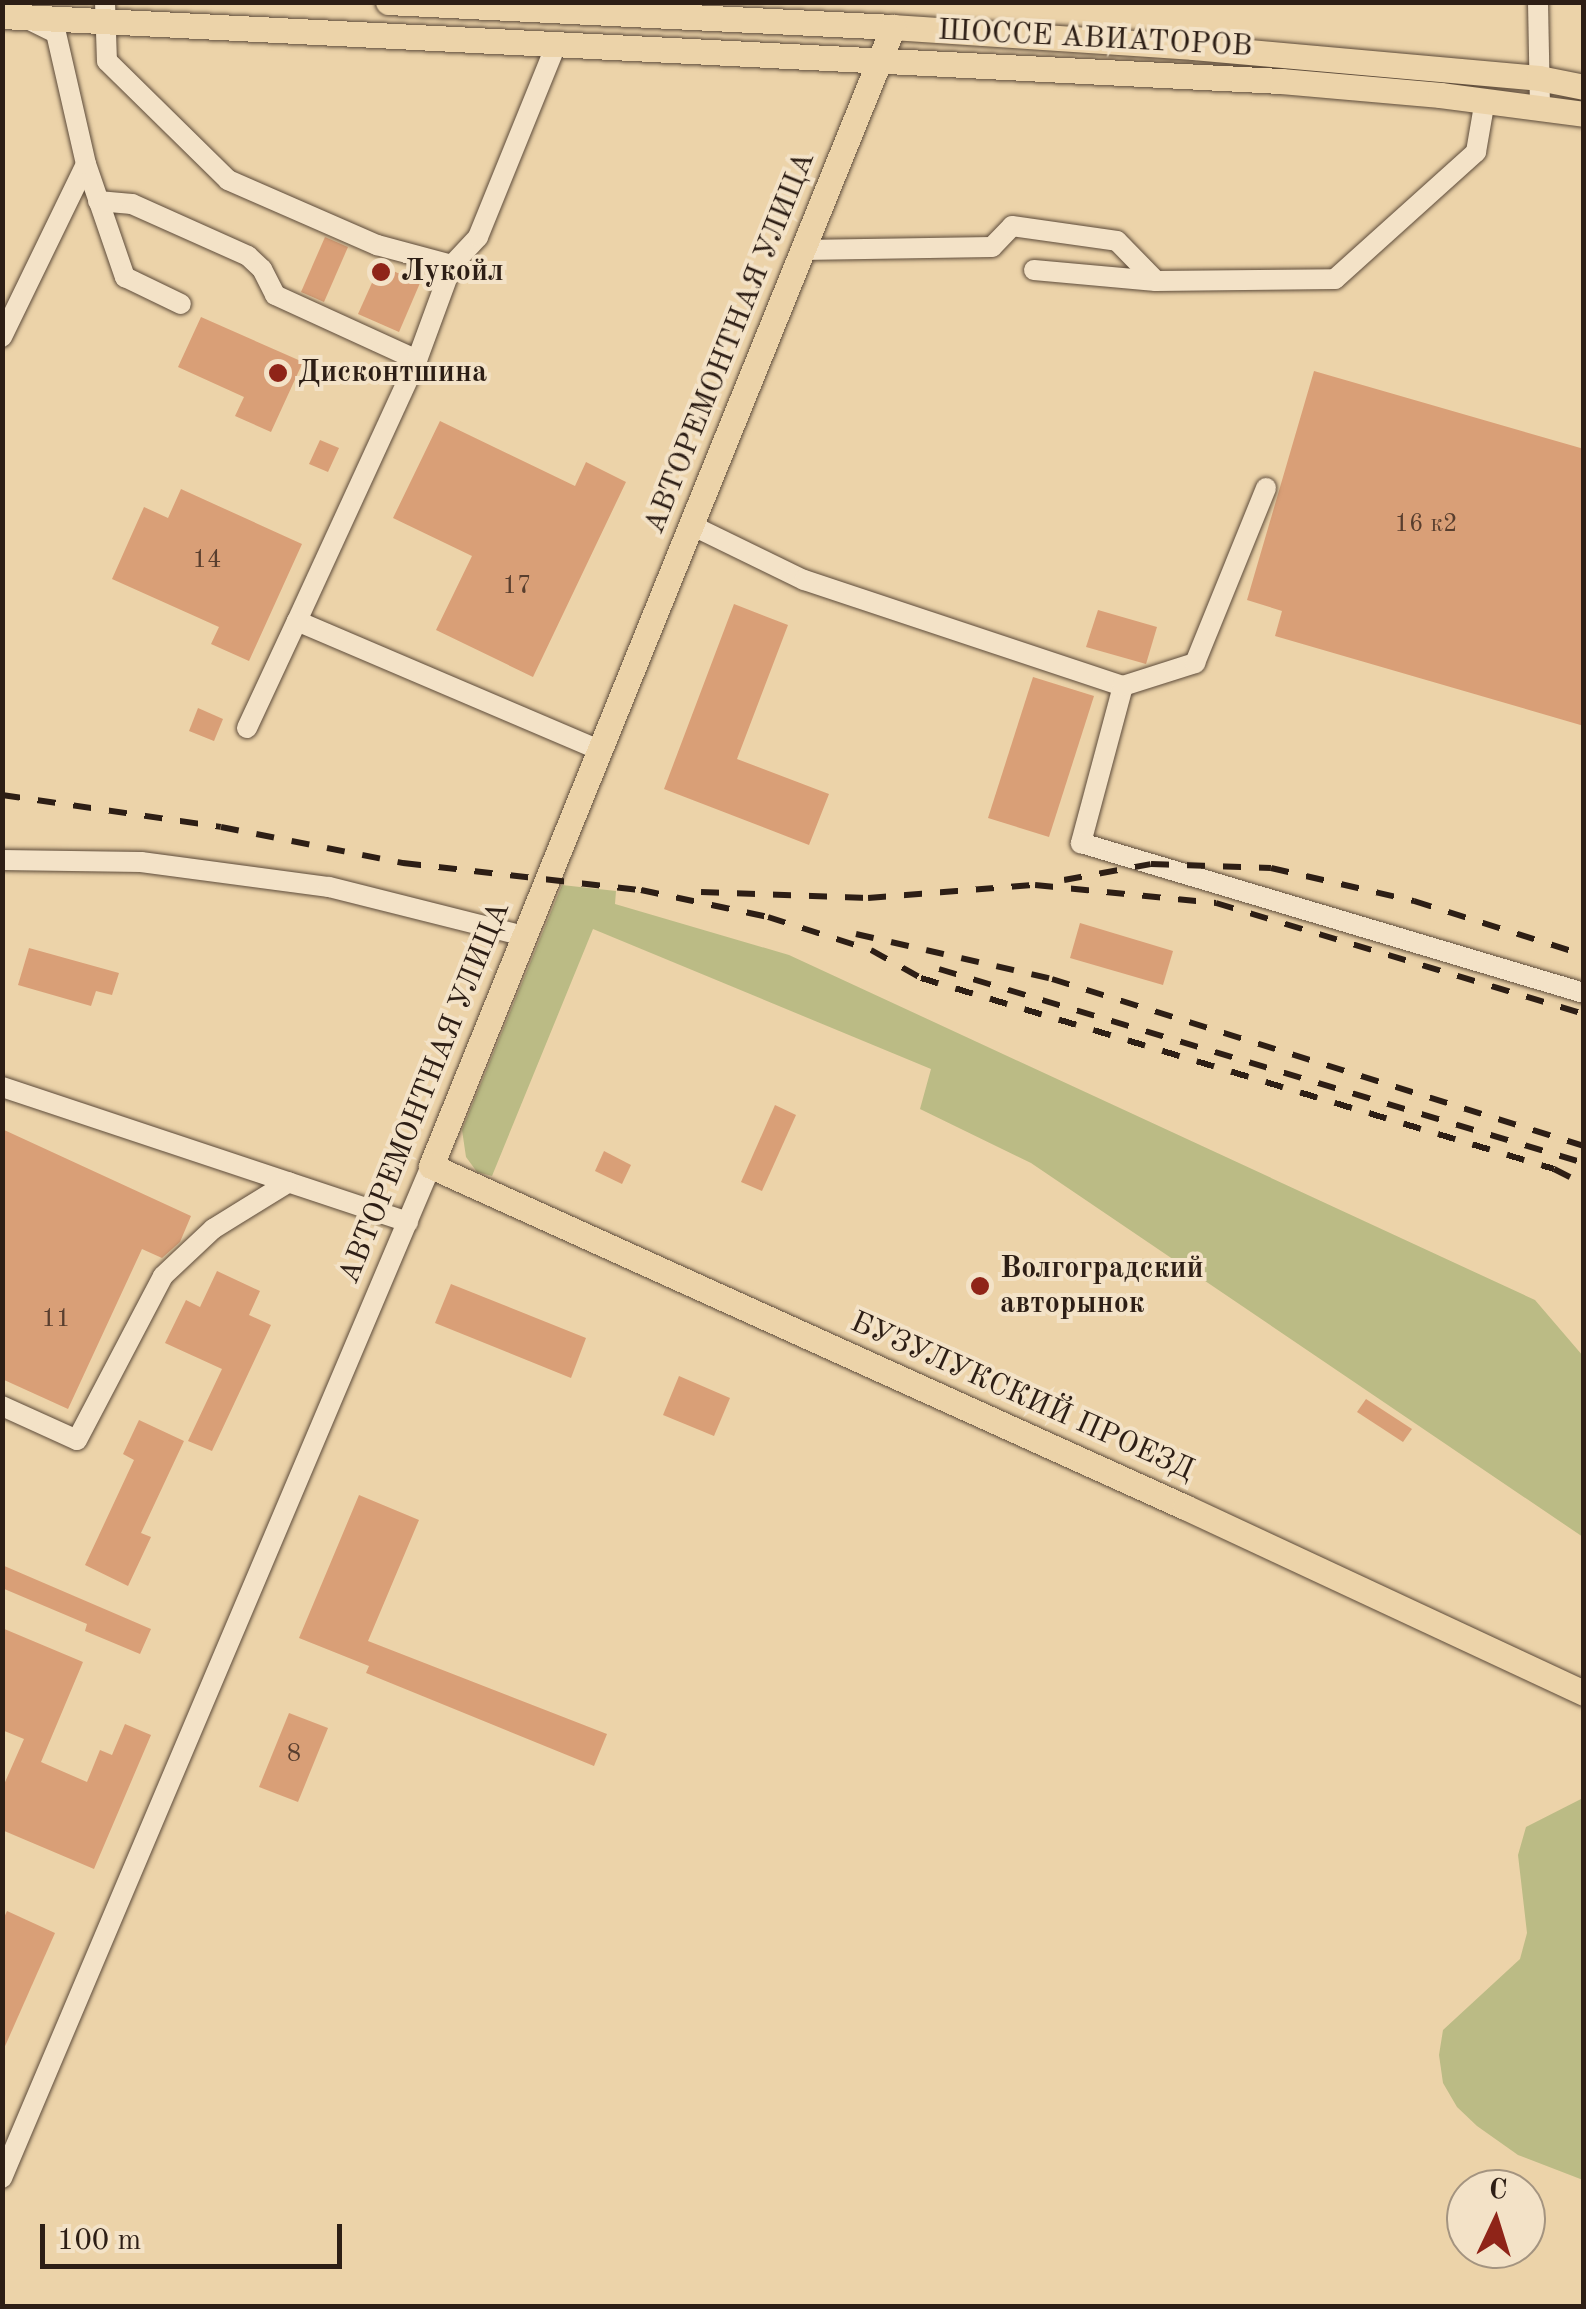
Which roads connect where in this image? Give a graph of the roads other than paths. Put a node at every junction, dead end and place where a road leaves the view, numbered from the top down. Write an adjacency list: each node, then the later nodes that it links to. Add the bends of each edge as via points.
1 (388, 2): 5 (main road, ШОССЕ АВИАТОРОВ)
2 (1538, 2): 8 (street)
3 (106, 11): 4 (main road, ШОССЕ АВИАТОРОВ); 6 (main road, ШОССЕ АВИАТОРОВ); 16 (street, via 107,61 228,180 376,245)
4 (13, 16): 13 (street, via 56,34)
5 (893, 27): 7 (main road, АВТОРЕМОНТНАЯ УЛИЦА); 8 (main road, ШОССЕ АВИАТОРОВ)
6 (556, 45): 7 (main road, ШОССЕ АВИАТОРОВ); 16 (street, via 478,237)
7 (880, 59): 10 (main road, ШОССЕ АВИАТОРОВ, via 1282,81); 15 (main road, АВТОРЕМОНТНАЯ УЛИЦА)
8 (1539, 78): 9 (main road, ШОССЕ АВИАТОРОВ); 11 (street)
9 (1584, 87)
10 (1485, 100): 11 (main road, ШОССЕ АВИАТОРОВ); 18 (street, via 1476,152 1335,278)
11 (1540, 107): 12 (main road, ШОССЕ АВИАТОРОВ)
12 (1584, 114)
13 (86, 164): 14 (street); 20 (street)
14 (98, 201): 19 (street, via 125,278); 21 (street, via 132,204 248,256 275,295)
15 (802, 250): 18 (street, via 992,248 1012,226 1117,242); 23 (main road, АВТОРЕМОНТНАЯ УЛИЦА)
16 (452, 265): 21 (street)
17 (1034, 270): 18 (street)
18 (1156, 281)
19 (181, 304)
20 (2, 337)
21 (417, 360): 24 (street)
22 (1266, 488): 25 (street, via 1195,664)
23 (691, 526): 25 (street, via 804,580); 27 (main road, АВТОРЕМОНТНАЯ УЛИЦА)
24 (297, 621): 26 (street); 27 (street)
25 (1124, 686): 30 (street, via 1082,842)
26 (247, 728)
27 (600, 750): 29 (main road, АВТОРЕМОНТНАЯ УЛИЦА)
28 (2, 860): 29 (street, via 141,862 329,887)
29 (524, 936): 32 (main road, АВТОРЕМОНТНАЯ УЛИЦА)
30 (1584, 993)
31 (2, 1087): 33 (street)
32 (431, 1166): 34 (street, АВТОРЕМОНТНАЯ УЛИЦА); 36 (main road, БУЗУЛУКСКИЙ ПРОЕЗД)
33 (289, 1182): 34 (street); 35 (street, via 213,1230 164,1276 77,1440)
34 (408, 1222): 37 (street, АВТОРЕМОНТНАЯ УЛИЦА)
35 (2, 1406)
36 (1584, 1694)
37 (2, 2178)

